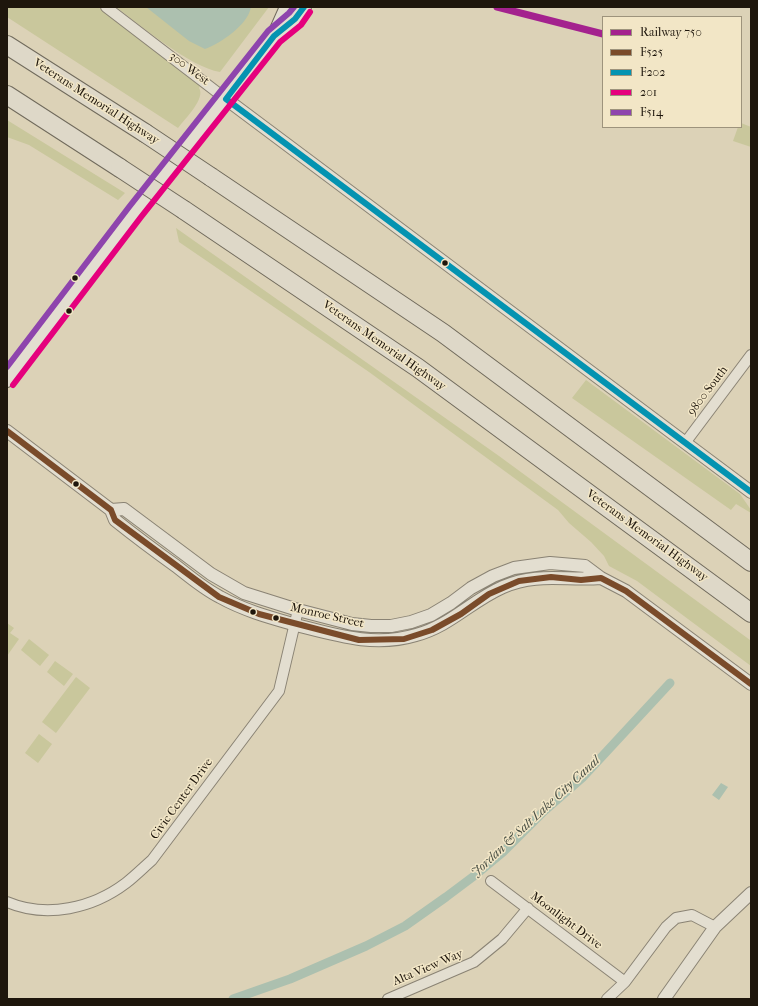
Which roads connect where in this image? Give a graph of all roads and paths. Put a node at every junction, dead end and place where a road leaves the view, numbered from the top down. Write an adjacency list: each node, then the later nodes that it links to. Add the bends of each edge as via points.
1 (106, 7): 7 (street, 300 West)
2 (287, 7): 4 (main road)
3 (304, 7): 4 (main road, via 295,19)
4 (274, 36): 7 (main road)
5 (7, 45): 14 (highway, Veterans Memorial Highway, bridge, via 145,132 443,333)
6 (7, 95): 17 (highway, Veterans Memorial Highway, bridge, via 184,210 418,368)
7 (226, 99): 9 (main road, via 135,212); 11 (street, 300 West)
8 (751, 355): 11 (street, 9800 South)
9 (7, 380)
10 (7, 431): 13 (street, Monroe Street)
11 (685, 443): 12 (street, 300 West)
12 (751, 492)
13 (111, 510): 16 (street, Monroe Street, via 124,509 228,585 261,599); 18 (street, Monroe Street, via 115,520 220,597 259,614)
14 (751, 562)
15 (601, 578): 16 (street, Monroe Street, via 585,566 568,563 532,564 514,568 471,588 431,615 391,626 352,624); 18 (street, Monroe Street, via 581,580 551,576 519,581 489,594 442,625 404,638 359,640); 19 (street, Monroe Street, via 630,594)
16 (298, 610): 18 (street, Civic Center Drive)
17 (751, 613)
18 (295, 624): 22 (street, Civic Center Drive, via 279,691 152,860 126,883 93,902 65,910 37,911)
19 (751, 684)
20 (491, 881): 23 (street, Moonlight Drive)
21 (751, 893): 24 (street)
22 (7, 902)
23 (528, 908): 25 (street, Moonlight Drive); 26 (street, Alta View Way, via 502,939 474,962)
24 (715, 926): 25 (street, via 692,915 676,918 666,927); 28 (street)
25 (625, 982): 27 (street)
26 (388, 999)
27 (607, 999)
28 (664, 999)

